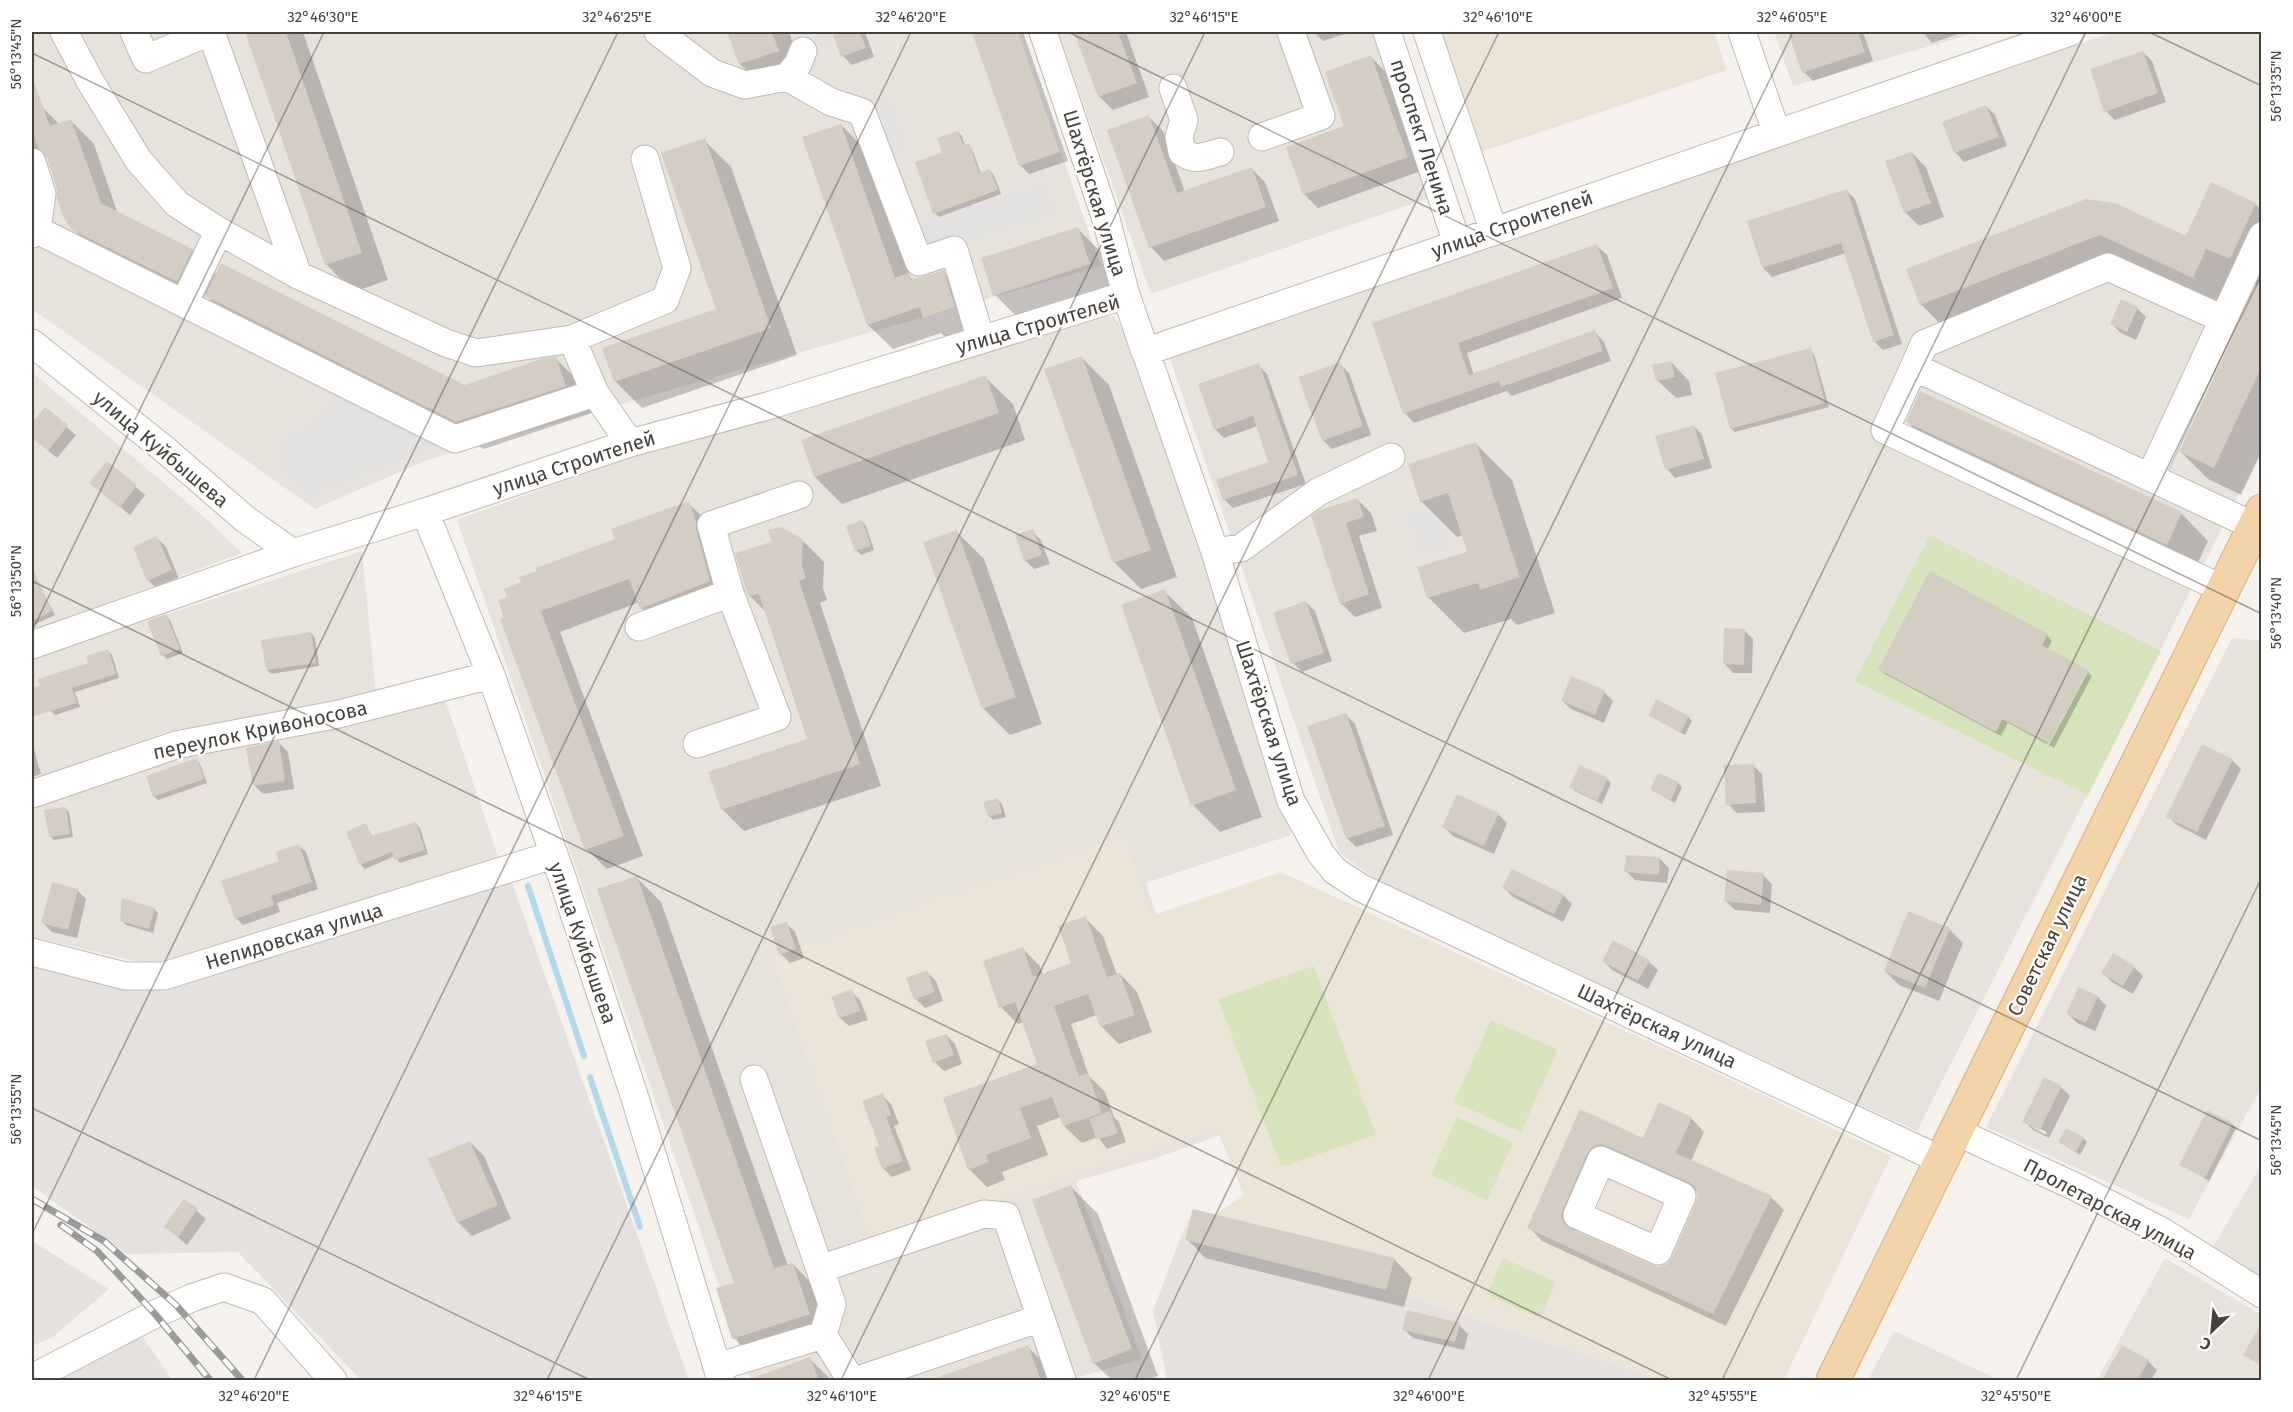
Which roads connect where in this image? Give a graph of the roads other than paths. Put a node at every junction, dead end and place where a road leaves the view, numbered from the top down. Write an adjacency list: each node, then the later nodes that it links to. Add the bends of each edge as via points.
1 (64, 32): 19 (street, via 139,161 177,204)
2 (134, 32): 3 (street, via 146,59)
3 (210, 32): 24 (street)
4 (657, 32): 12 (street, via 712,73 745,85)
5 (1043, 32): 25 (street, Шахтёрская улица, via 1106,219)
6 (1291, 32): 15 (street, via 1321,116)
7 (1387, 32): 23 (street, проспект Ленина)
8 (1427, 32): 20 (street, проспект Ленина)
9 (1742, 32): 14 (street)
10 (2070, 32): 14 (street, улица Строителей)
11 (803, 51): 12 (street)
12 (787, 77): 29 (street, via 831,102 862,112 919,262 954,250)
13 (1173, 88): 16 (street, via 1184,120 1179,137 1182,152 1198,159)
14 (1776, 131): 20 (street, улица Строителей)
15 (1262, 137)
16 (1220, 152)
17 (645, 159): 28 (street, via 677,268 665,300)
18 (32, 162): 21 (street, via 42,194)
19 (219, 231): 24 (street); 26 (street)
20 (1494, 231): 23 (street, улица Строителей)
21 (34, 232): 26 (street)
22 (2262, 236): 27 (street)
23 (1457, 243): 31 (street, улица Строителей)
24 (298, 275): 28 (street, via 476,353)
25 (1126, 295): 29 (street, улица Строителей); 31 (street, улица Строителей)
26 (184, 303): 33 (street, via 455,439)
27 (2223, 319): 32 (street, via 2108,267 1924,344); 36 (street)
28 (572, 339): 33 (street)
29 (981, 340): 34 (street, улица Строителей, via 771,405)
30 (32, 343): 41 (street, улица Куйбышева, via 245,519)
31 (1145, 352): 40 (street, Шахтёрская улица)
32 (1914, 368): 36 (street); 42 (street, via 1885,430)
33 (595, 393): 34 (street)
34 (630, 443): 38 (street, улица Строителей)
35 (1391, 457): 40 (street, via 1318,492 1241,548)
36 (2150, 477): 39 (street)
37 (799, 495): 43 (street, via 711,525)
38 (425, 512): 41 (street, улица Строителей); 46 (street, улица Куйбышева)
39 (2258, 518): 42 (main road, Советская улица)
40 (1215, 552): 53 (street, Шахтёрская улица, via 1291,801 1321,854 1335,870 1361,888)
41 (293, 553): 45 (street, улица Строителей)
42 (2223, 589): 52 (main road, Советская улица)
43 (730, 593): 44 (street); 47 (street, via 777,717)
44 (639, 627)
45 (32, 645)
46 (491, 675): 48 (street, переулок Кривоносова, via 339,714 176,745); 49 (street, улица Куйбышева)
47 (697, 744)
48 (32, 794)
49 (553, 855): 50 (street, Нелидовская улица, via 164,976 125,976); 58 (street, улица Куйбышева, via 634,1095)
50 (32, 952)
51 (754, 1078): 54 (street)
52 (1955, 1131): 53 (main road, Советская улица); 55 (street, Пролетарская улица, via 2163,1232)
53 (1941, 1160): 64 (main road, Советская улица)
54 (820, 1269): 56 (street, via 984,1214 1006,1216); 57 (street, via 832,1304)
55 (2262, 1294)
56 (1041, 1318): 62 (street); 63 (street)
57 (823, 1335): 58 (street); 61 (street)
58 (719, 1374)
59 (32, 1378): 60 (street, via 155,1314 224,1287 263,1301)
60 (333, 1380)
61 (851, 1380)
62 (858, 1380)
63 (1062, 1380)
64 (1833, 1380)

